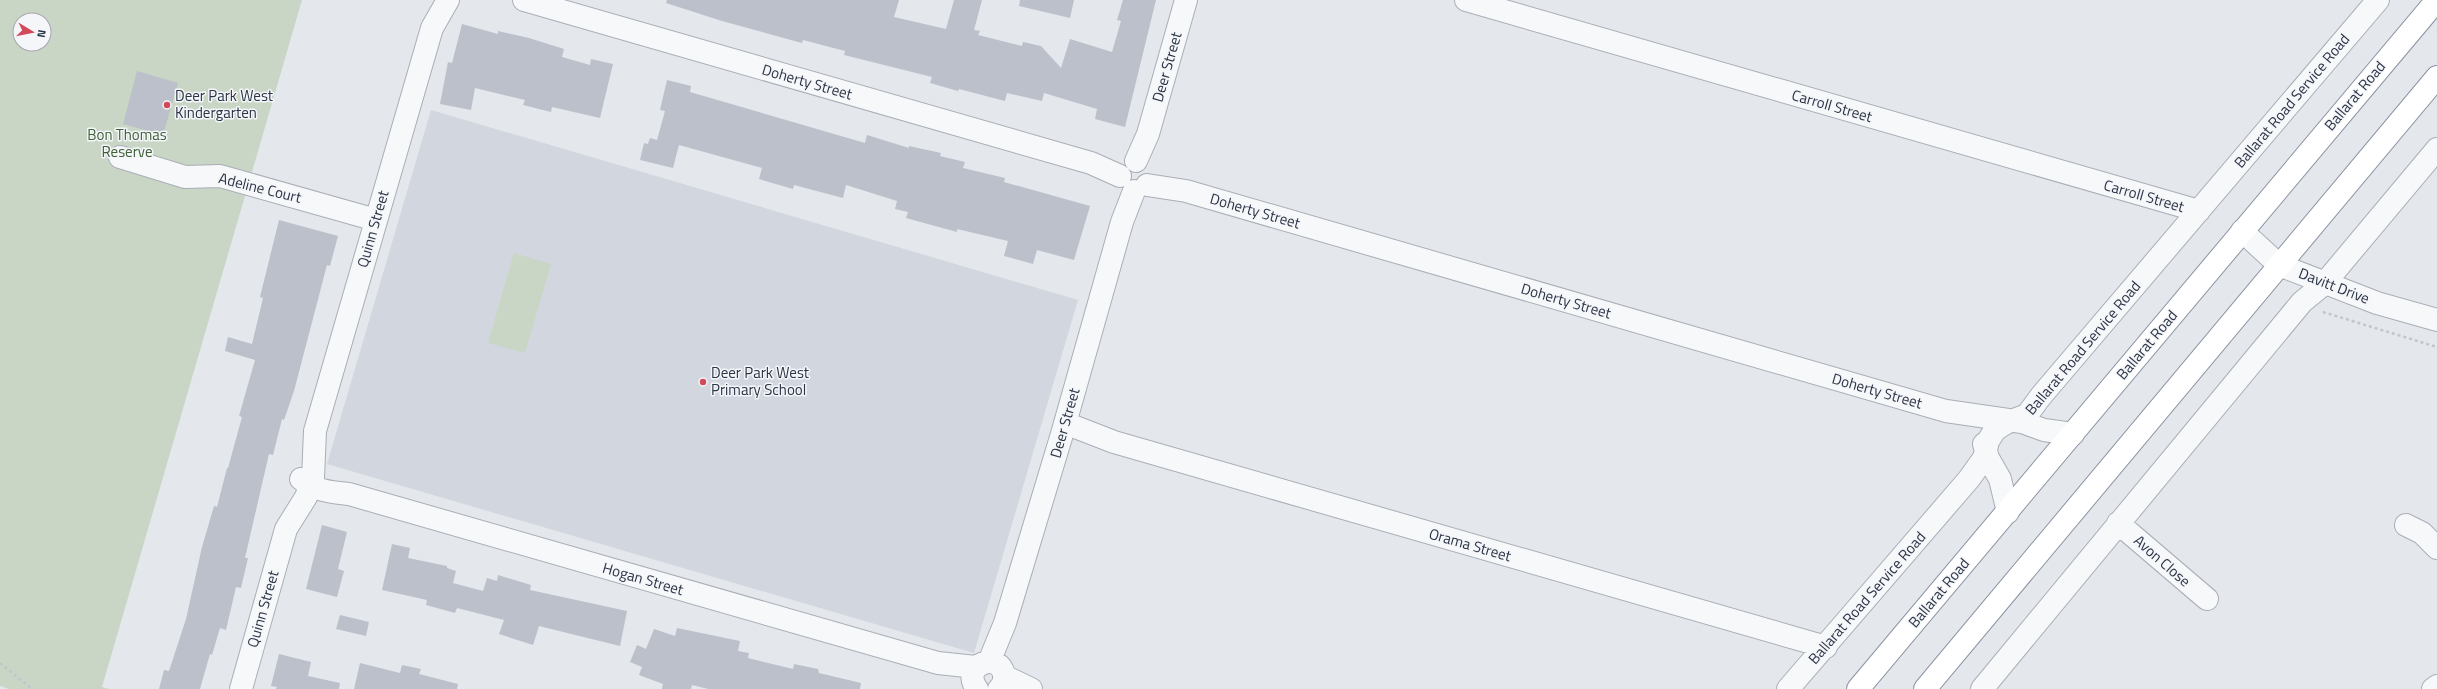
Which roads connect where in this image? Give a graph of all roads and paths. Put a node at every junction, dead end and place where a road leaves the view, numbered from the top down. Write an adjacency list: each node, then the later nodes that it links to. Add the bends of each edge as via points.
1 (436, 0): 8 (street, Quinn Street)
2 (448, 0): 8 (street, Quinn Street)
3 (524, 0): 12 (street, Doherty Street)
4 (1186, 0): 12 (street, Deer Street)
5 (1466, 0): 13 (street, Carroll Street)
6 (2378, 0): 13 (street, Ballarat Road Service Road)
7 (2437, 0): 15 (highway, Ballarat Road)
8 (432, 28): 14 (street, Quinn Street)
9 (2437, 77): 16 (highway)
10 (2437, 149): 17 (street)
11 (120, 157): 14 (street, Adeline Court, via 185,177 220,176)
12 (1135, 176): 21 (street, Doherty Street); 23 (street, Deer Street)
13 (2199, 211): 22 (street, Ballarat Road Service Road, via 2044,392 2029,414)
14 (376, 220): 26 (street, Quinn Street, via 314,431 304,447)
15 (2242, 231): 16 (street, Davitt Drive); 24 (highway, Ballarat Road)
16 (2279, 265): 17 (street, Davitt Drive); 41 (highway)
17 (2324, 284): 18 (street); 19 (street, Davitt Drive)
18 (2302, 302): 20 (path, via 2330,315); 28 (street)
19 (2437, 320)
20 (2437, 347)
21 (1946, 411): 22 (street, Doherty Street); 25 (street, Doherty Street, via 1975,428)
22 (2015, 421): 24 (street, Doherty Street, via 2044,430); 25 (street, Ballarat Road Service Road, via 1995,430 1988,441)
23 (1064, 429): 32 (street, Orama Street); 34 (street, Deer Street, via 1005,623)
24 (2073, 434): 27 (highway, Ballarat Road)
25 (1986, 452): 27 (street, Doherty Street, via 2000,479); 32 (street, Ballarat Road Service Road, via 1969,478)
26 (308, 481): 34 (street, Hogan Street, via 325,481 349,494); 37 (street, Quinn Street, via 294,491 287,511 286,529)
27 (2008, 512): 40 (highway, Ballarat Road)
28 (2118, 523): 31 (street, Avon Close); 42 (street)
29 (2406, 525): 30 (street, via 2422,533)
30 (2437, 548)
31 (2207, 599)
32 (1826, 647): 39 (street, Ballarat Road Service Road)
33 (0, 663): 36 (path)
34 (993, 678): 38 (street, Hogan Street)
35 (2437, 686): 43 (street)
36 (32, 689)
37 (241, 689)
38 (1031, 689)
39 (1788, 689)
40 (1858, 689)
41 (1925, 689)
42 (1982, 689)
43 (2433, 689)

